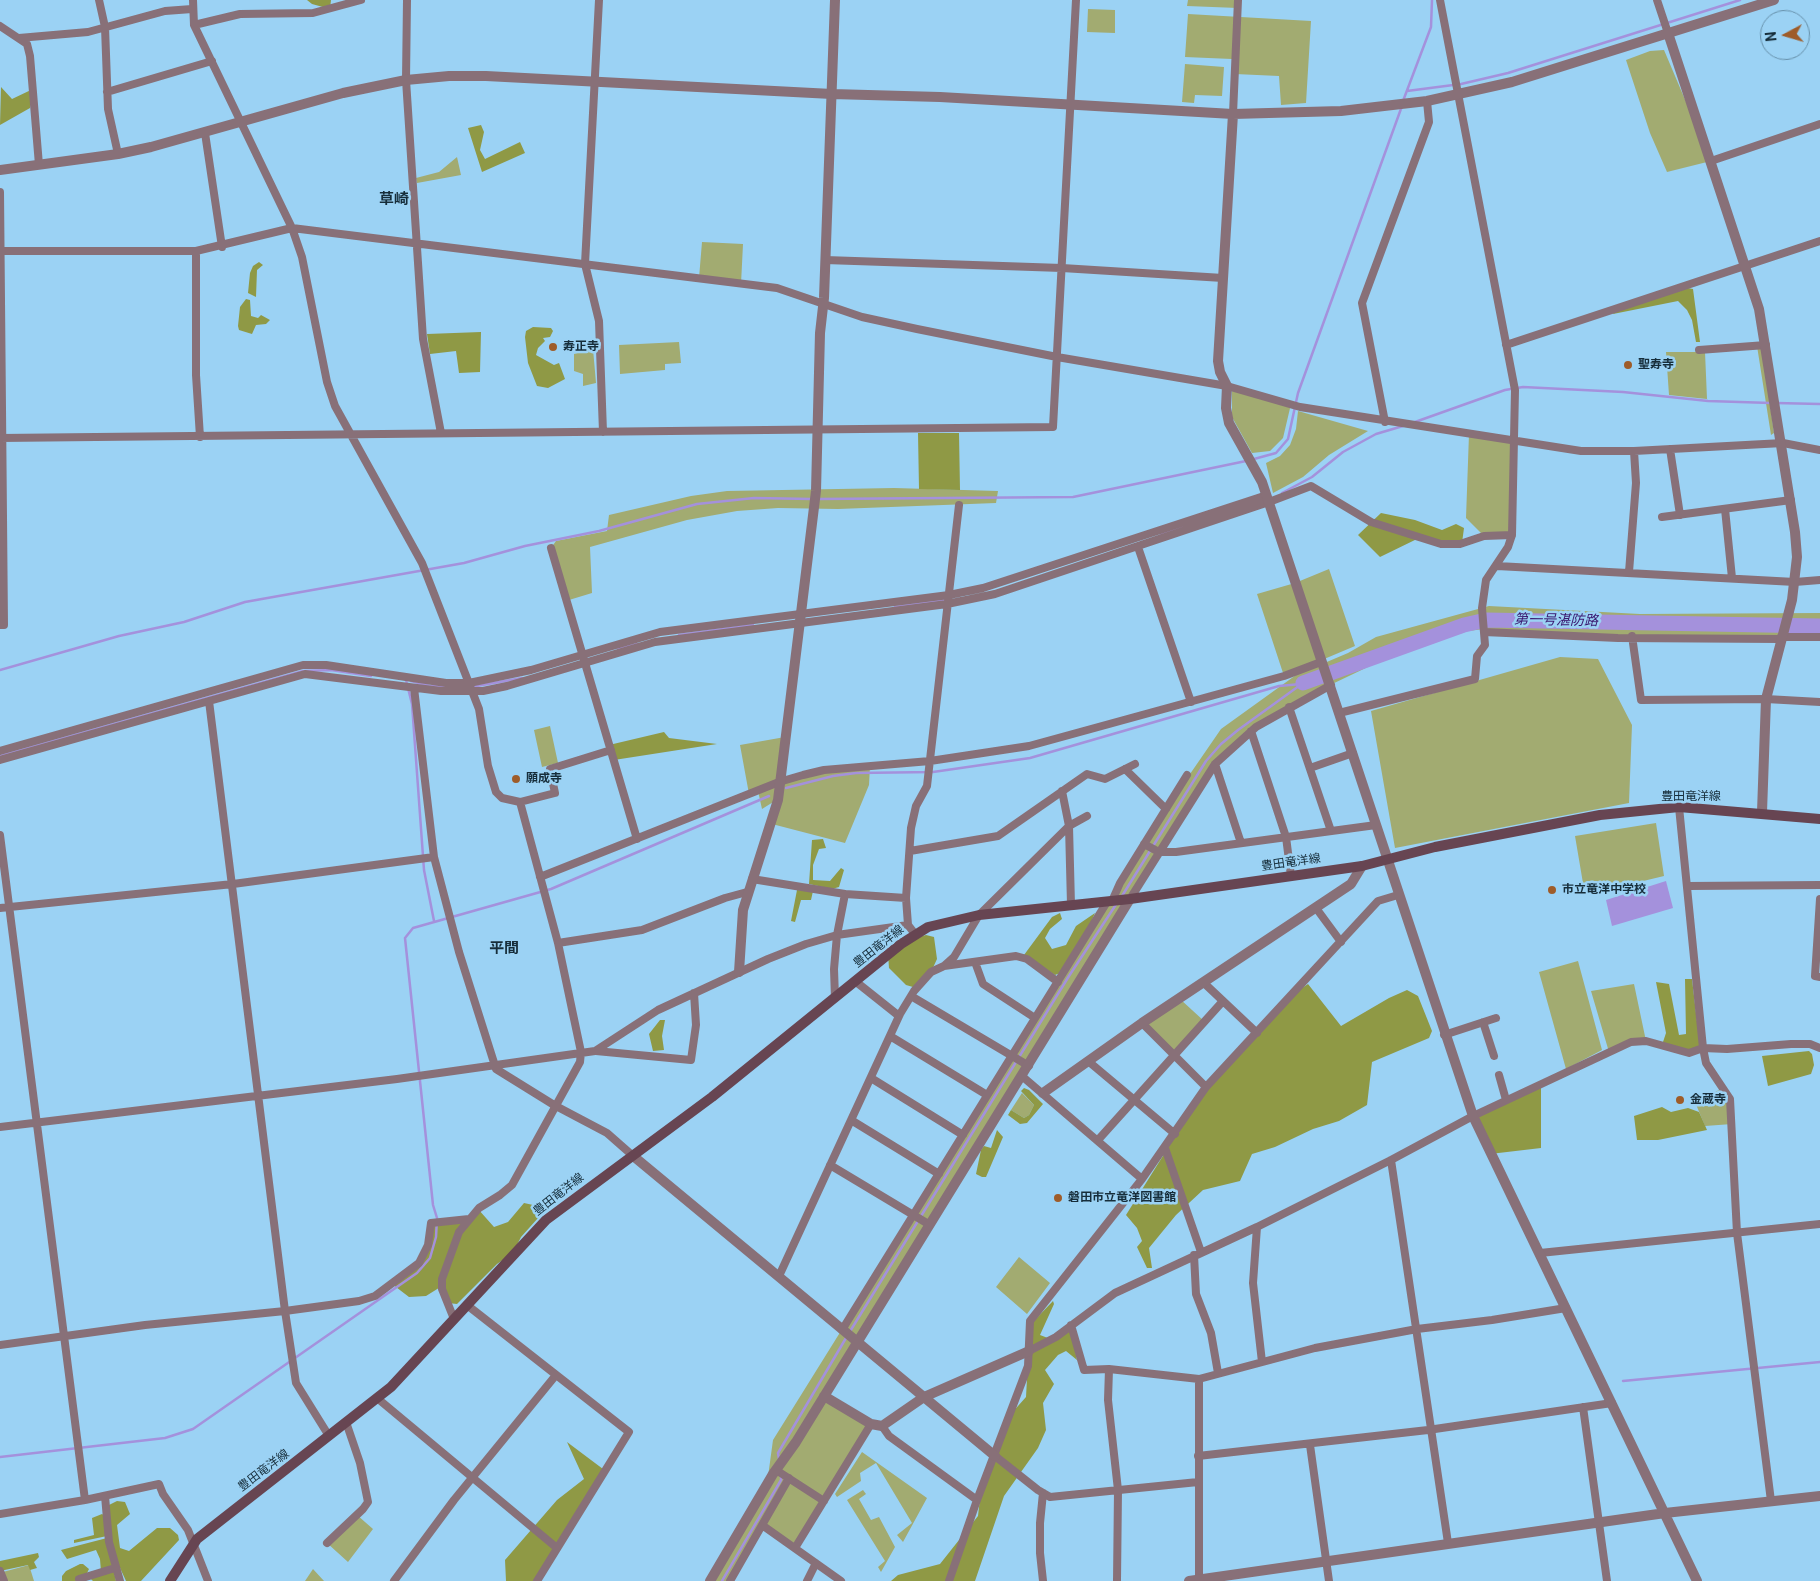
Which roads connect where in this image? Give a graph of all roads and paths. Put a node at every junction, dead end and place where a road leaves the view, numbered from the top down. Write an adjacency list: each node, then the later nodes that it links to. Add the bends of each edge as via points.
1 (99, 0): 14 (street)
2 (360, 0): 12 (street, via 313,13 240,14)
3 (407, 0): 18 (street)
4 (599, 0): 19 (street)
5 (835, 0): 21 (street)
6 (1076, 0): 24 (street)
7 (1238, 0): 25 (street)
8 (1440, 0): 22 (street)
9 (1657, 0): 15 (street)
10 (1774, 0): 15 (street)
11 (192, 4): 12 (street); 14 (street)
12 (194, 25): 17 (street)
13 (0, 26): 16 (street)
14 (105, 28): 16 (street); 20 (street)
15 (1668, 33): 22 (street, via 1512,82); 30 (street)
16 (19, 38): 31 (street, via 27,44 30,56)
17 (212, 61): 20 (street); 26 (street)
18 (406, 80): 19 (street, via 486,76); 26 (street, via 343,93); 36 (street)
19 (594, 82): 21 (street); 41 (street)
20 (107, 92): 29 (street)
21 (832, 94): 24 (street); 40 (street)
22 (1456, 95): 23 (street); 46 (street)
23 (1427, 101): 25 (street, via 1341,111); 51 (street, via 1429,122 1362,303)
24 (1071, 105): 25 (street); 43 (street)
25 (1233, 114): 44 (street)
26 (242, 122): 28 (street); 34 (street)
27 (1820, 124): 30 (street)
28 (205, 132): 29 (street); 37 (street)
29 (118, 154): 31 (street)
30 (1711, 161): 42 (street)
31 (39, 165): 32 (street)
32 (0, 170)
33 (0, 192): 38 (street)
34 (292, 228): 36 (street); 37 (street); 55 (street, via 302,257 327,382)
35 (1820, 241): 42 (street)
36 (418, 243): 41 (street); 54 (street, via 423,340)
37 (222, 247): 39 (street)
38 (0, 251): 39 (street); 57 (street)
39 (196, 251): 56 (street, via 196,375)
40 (825, 260): 43 (street); 45 (street)
41 (585, 264): 45 (street, via 777,288); 53 (street, via 599,321)
42 (1747, 266): 46 (street); 47 (street)
43 (1062, 268): 44 (street); 49 (street)
44 (1223, 278): 50 (street, via 1218,361)
45 (823, 303): 49 (street, via 862,318); 52 (street)
46 (1506, 345): 58 (street, via 1515,390)
47 (1766, 345): 48 (street); 59 (street)
48 (1699, 350)
49 (1057, 357): 50 (street); 52 (street, via 1053,427)
50 (1227, 386): 51 (street, via 1300,407); 63 (street, via 1229,423)
51 (1386, 422): 58 (street)
52 (817, 430): 53 (street); 79 (street, via 816,491)
53 (603, 432): 54 (street)
54 (441, 433): 55 (street)
55 (351, 435): 56 (street); 88 (street, via 422,563)
56 (200, 437): 57 (street)
57 (1, 438): 80 (street, via 4,625)
58 (1514, 440): 62 (street, via 1581,451); 69 (street)
59 (1782, 443): 60 (street); 61 (street); 64 (street)
60 (1670, 449): 62 (street); 67 (street)
61 (1820, 450)
62 (1634, 451): 73 (street, via 1636,484)
63 (1268, 499): 69 (street, via 1311,486 1371,522 1441,544 1460,544 1484,536); 70 (street); 77 (street, via 1005,582); 86 (street)
64 (1791, 500): 66 (street); 76 (street, via 1797,557)
65 (959, 505): 77 (street)
66 (1725, 509): 67 (street); 74 (street)
67 (1680, 515): 68 (street)
68 (1662, 517)
69 (1512, 534): 72 (street)
70 (1138, 547): 78 (street, via 995,594); 94 (street)
71 (551, 548): 85 (street)
72 (1497, 566): 73 (street); 81 (street, via 1486,580 1482,608)
73 (1629, 572): 74 (street)
74 (1732, 578): 76 (street)
75 (1820, 580): 76 (street)
76 (1795, 582): 84 (street)
77 (949, 595): 78 (street); 79 (street)
78 (947, 604): 79 (street); 103 (street)
79 (799, 618): 85 (street, via 660,632); 87 (street, via 655,642); 109 (street)
80 (0, 625)
81 (1484, 631): 82 (street); 97 (street, via 1485,645 1477,656 1475,678)
82 (1632, 636): 84 (street); 92 (street, via 1641,700)
83 (1820, 637): 84 (street)
84 (1780, 638): 92 (street)
85 (582, 654): 87 (street); 88 (street, via 504,678)
86 (1321, 662): 89 (street); 94 (street)
87 (585, 664): 91 (street); 99 (street)
88 (469, 683): 91 (street); 100 (street, via 303,665)
89 (1331, 685): 96 (street); 97 (street)
90 (414, 688): 91 (street); 93 (street, via 305,674); 127 (street)
91 (473, 692): 111 (street, via 483,724 488,766 496,792 502,798)
92 (1766, 699): 95 (street); 114 (street)
93 (209, 701): 102 (street); 133 (street)
94 (1192, 702): 103 (street, via 1029,746)
95 (1820, 702)
96 (1289, 707): 98 (street); 106 (street)
97 (1339, 713): 101 (street)
98 (1251, 731): 105 (street); 121 (street)
99 (610, 750): 111 (street, via 550,769 555,793); 122 (street)
100 (0, 751)
101 (1353, 753): 106 (street); 117 (street)
102 (0, 760)
103 (930, 761): 109 (street, via 824,770); 125 (street, via 927,786 916,806 911,828)
104 (1135, 764): 107 (street)
105 (1215, 764): 123 (street); 126 (street)
106 (1310, 768): 119 (street)
107 (1125, 769): 110 (street, via 1105,780 1087,774); 113 (street)
108 (1187, 775): 113 (street)
109 (780, 782): 122 (street); 132 (street, via 778,800)
110 (1062, 791): 118 (street); 125 (street, via 998,836)
111 (520, 802): 131 (street)
112 (1679, 807): 114 (main road, 豊田竜洋線); 128 (main road, 豊田竜洋線, via 1590,817 1435,847); 135 (street)
113 (1166, 809): 124 (street)
114 (1762, 812): 116 (main road, 豊田竜洋線)
115 (1087, 816): 118 (street)
116 (1820, 819)
117 (1376, 825): 119 (street); 128 (street)
118 (1069, 826): 143 (street); 147 (street)
119 (1331, 831): 121 (street)
120 (0, 836): 144 (street)
121 (1286, 837): 123 (street); 130 (street)
122 (637, 839): 131 (street)
123 (1241, 843): 126 (street)
124 (1144, 844): 126 (street); 142 (street)
125 (910, 851): 139 (street)
126 (1159, 852): 140 (street)
127 (434, 858): 133 (street); 180 (street, via 458,952)
128 (1388, 860): 129 (main road, 豊田竜洋線); 138 (street)
129 (1362, 866): 130 (main road, 豊田竜洋線); 146 (street, via 1351,884)
130 (1291, 876): 140 (main road, 豊田竜洋線)
131 (540, 877): 152 (street)
132 (752, 878): 136 (street); 137 (street)
133 (232, 884): 144 (street); 187 (street)
134 (1820, 885): 135 (street)
135 (1688, 886): 172 (street)
136 (747, 892): 152 (street, via 642,930); 155 (street, via 739,940)
137 (846, 894): 139 (street); 150 (street)
138 (1398, 895): 151 (street, via 1378,901); 170 (street)
139 (906, 898): 148 (street)
140 (1130, 899): 142 (main road, 豊田竜洋線); 181 (street)
141 (1820, 899): 156 (street, via 1815,976)
142 (1110, 901): 143 (main road, 豊田竜洋線); 158 (street)
143 (1071, 905): 147 (main road, 豊田竜洋線)
144 (10, 907): 145 (street); 194 (street)
145 (0, 908)
146 (1316, 908): 151 (street); 159 (street)
147 (979, 915): 149 (main road, 豊田竜洋線, via 928,927); 154 (street, via 954,957)
148 (908, 925): 149 (street); 150 (street)
149 (915, 934): 157 (main road, 豊田竜洋線)
150 (837, 935): 155 (street); 162 (street)
151 (1341, 942): 169 (street)
152 (558, 943): 175 (street)
153 (975, 962): 154 (street); 158 (street, via 1016,956 1027,959); 165 (street, via 983,984)
154 (944, 966): 161 (street, via 931,972)
155 (738, 972): 160 (street)
156 (1820, 977)
157 (855, 981): 162 (main road, 豊田竜洋線); 164 (street)
158 (1058, 982): 165 (street)
159 (1204, 983): 163 (street); 168 (street)
160 (694, 993): 174 (street, via 658,1010); 174 (street, via 696,1025 691,1060)
161 (911, 996): 164 (street); 177 (street)
162 (835, 998): 200 (main road, 豊田竜洋線, via 712,1098)
163 (1223, 1002): 169 (street); 176 (street)
164 (899, 1016): 171 (street)
165 (1035, 1018): 177 (street)
166 (1496, 1018): 167 (street)
167 (1483, 1022): 170 (street); 178 (street)
168 (1142, 1023): 176 (street); 179 (street)
169 (1257, 1033): 185 (street)
170 (1444, 1035): 192 (street)
171 (890, 1036): 184 (street); 188 (street)
172 (1703, 1048): 173 (street, via 1791,1044 1810,1044); 190 (street, via 1689,1054 1646,1041 1631,1042); 210 (street, via 1706,1063 1730,1099)
173 (1820, 1048)
174 (595, 1051): 175 (street)
175 (582, 1052): 180 (street); 191 (street, via 580,1062)
176 (1174, 1054): 185 (street); 189 (street)
177 (1012, 1056): 181 (street); 188 (street)
178 (1494, 1056)
179 (1088, 1062): 186 (street); 189 (street)
180 (494, 1065): 187 (street); 191 (street)
181 (1029, 1066): 183 (street)
182 (1499, 1075): 190 (street)
183 (1023, 1077): 186 (street); 208 (street)
184 (870, 1078): 193 (street); 197 (street)
185 (1206, 1087): 196 (street)
186 (1043, 1093): 198 (street)
187 (260, 1094): 194 (street); 216 (street)
188 (987, 1096): 197 (street)
189 (1133, 1099): 196 (street); 198 (street)
190 (1506, 1100): 192 (street)
191 (554, 1105): 200 (street, via 607,1133); 206 (street, via 512,1185 486,1201)
192 (1473, 1116): 201 (street); 212 (street)
193 (851, 1120): 202 (street); 203 (street)
194 (37, 1123): 195 (street); 221 (street)
195 (0, 1127)
196 (1175, 1134): 199 (street)
197 (963, 1135): 203 (street)
198 (1098, 1140): 204 (street)
199 (1165, 1148): 204 (street); 211 (street)
200 (632, 1155): 213 (street); 214 (main road, 豊田竜洋線, via 546,1220)
201 (1391, 1160): 209 (street); 219 (street)
202 (830, 1165): 205 (street); 213 (street)
203 (939, 1174): 205 (street)
204 (1142, 1180): 224 (street, via 1030,1321)
205 (914, 1214): 208 (street); 220 (street)
206 (469, 1219): 216 (street, via 431,1223 428,1245 419,1263 375,1296); 217 (street, via 459,1232 442,1279 442,1289)
207 (1820, 1224): 210 (street)
208 (930, 1226): 222 (street)
209 (1257, 1227): 211 (street); 225 (street, via 1253,1283)
210 (1737, 1233): 212 (street); 253 (street)
211 (1197, 1253): 218 (street, via 1115,1293); 228 (street, via 1196,1294 1211,1333)
212 (1540, 1253): 215 (street)
213 (779, 1276): 220 (street)
214 (467, 1305): 217 (main road, 豊田竜洋線); 227 (street)
215 (1566, 1308): 219 (street); 233 (street)
216 (285, 1311): 221 (street, via 145,1325); 239 (street, via 296,1383)
217 (454, 1319): 232 (main road, 豊田竜洋線)
218 (1071, 1325): 224 (street); 226 (street, via 1084,1370)
219 (1417, 1329): 225 (street, via 1315,1348); 238 (street)
220 (842, 1330): 222 (street)
221 (65, 1337): 223 (street); 251 (street)
222 (858, 1343): 230 (street); 231 (street)
223 (0, 1345)
224 (1029, 1351): 231 (street); 241 (street, via 1028,1366)
225 (1262, 1362): 228 (street)
226 (1109, 1369): 229 (street); 247 (street, via 1108,1400)
227 (556, 1374): 244 (street); 262 (street, via 629,1432)
228 (1218, 1374): 229 (street)
229 (1199, 1379): 242 (street)
230 (824, 1396): 236 (street); 243 (street)
231 (924, 1397): 237 (street); 241 (street)
232 (377, 1398): 235 (main road, 豊田竜洋線); 244 (street)
233 (1612, 1403): 234 (street); 255 (street)
234 (1583, 1407): 238 (street); 257 (street)
235 (346, 1422): 239 (main road, 豊田竜洋線); 260 (street, via 360,1463 368,1502)
236 (871, 1424): 237 (street); 254 (street)
237 (882, 1426): 252 (street, via 889,1436)
238 (1431, 1429): 240 (street); 261 (street)
239 (329, 1436): 259 (main road, 豊田竜洋線)
240 (1310, 1445): 242 (street); 264 (street)
241 (995, 1456): 248 (street); 252 (street)
242 (1198, 1456): 246 (street)
243 (776, 1470): 245 (street); 275 (street)
244 (471, 1478): 262 (street); 273 (street)
245 (789, 1478): 254 (street); 258 (street)
246 (1198, 1482): 247 (street); 282 (street)
247 (1118, 1490): 248 (street, via 1050,1497); 281 (street)
248 (1043, 1493): 280 (street, via 1040,1552)
249 (105, 1496): 251 (street); 259 (street, via 159,1484); 266 (street)
250 (1820, 1496): 253 (street)
251 (85, 1500): 256 (street)
252 (977, 1500): 279 (street)
253 (1771, 1501): 255 (street)
254 (824, 1502): 263 (street)
255 (1664, 1513): 257 (street); 285 (street)
256 (0, 1514)
257 (1600, 1523): 261 (street); 284 (street)
258 (762, 1525): 263 (street); 276 (street)
259 (194, 1543): 271 (main road, 豊田竜洋線); 272 (street)
260 (327, 1543)
261 (1448, 1543): 264 (street)
262 (557, 1548): 274 (street)
263 (795, 1548): 265 (street)
264 (1326, 1560): 282 (street); 283 (street)
265 (816, 1563): 277 (street); 278 (street)
266 (115, 1568): 268 (street); 270 (street)
267 (0, 1570): 269 (street)
268 (79, 1579)
269 (4, 1581)
270 (120, 1581)
271 (170, 1581)
272 (208, 1581)
273 (394, 1581)
274 (537, 1581)
275 (710, 1581)
276 (730, 1581)
277 (807, 1581)
278 (841, 1581)
279 (949, 1581)
280 (1043, 1581)
281 (1117, 1581)
282 (1196, 1581)
283 (1329, 1581)
284 (1607, 1581)
285 (1697, 1581)

